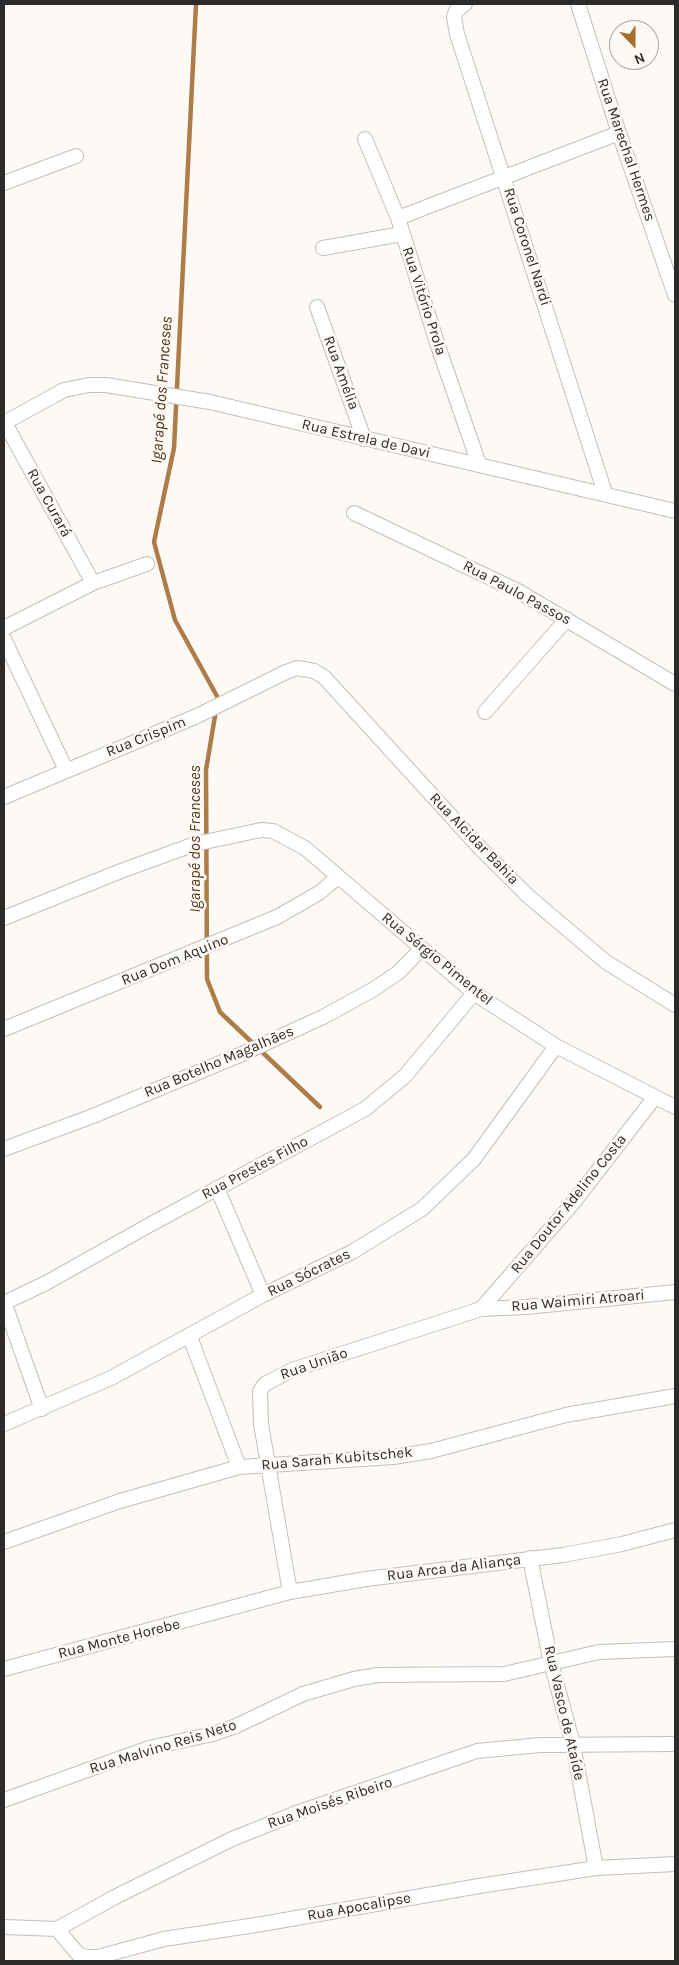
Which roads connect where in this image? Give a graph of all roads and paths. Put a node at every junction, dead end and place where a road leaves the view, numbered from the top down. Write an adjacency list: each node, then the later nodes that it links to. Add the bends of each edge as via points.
1 (465, 4): 6 (street, Rua Coronel Nardi, via 454,17 457,34)
2 (578, 4): 3 (street, Rua Marechal Hermes)
3 (619, 133): 6 (street); 11 (street, Rua Marechal Hermes)
4 (365, 139): 8 (street, Rua Vitório Prola)
5 (76, 156): 7 (street)
6 (504, 178): 8 (street); 16 (street, Rua Coronel Nardi)
7 (4, 183)
8 (398, 218): 9 (street, Rua Vitório Prola)
9 (402, 234): 10 (street); 15 (street, Rua Vitório Prola)
10 (323, 248)
11 (675, 295)
12 (317, 307): 14 (street, Rua Amélia)
13 (4, 423): 14 (street, Rua Estrela de Davi, via 55,394 75,387 98,385 210,402); 20 (street, Rua Curará)
14 (364, 439): 15 (street, Rua Estrela de Davi)
15 (479, 464): 16 (street, Rua Estrela de Davi)
16 (605, 493): 17 (street, Rua Estrela de Davi)
17 (675, 510)
18 (354, 513): 21 (street, Rua Paulo Passos)
19 (147, 564): 20 (street)
20 (93, 583): 22 (street)
21 (567, 619): 25 (street, Rua Paulo Passos); 26 (street)
22 (4, 628)
23 (5, 645): 27 (street)
24 (286, 672): 27 (street, Rua Crispim, via 197,716); 33 (street, Rua Alcidar Bahia, via 307,669 324,677 481,850 528,896 606,962)
25 (675, 684)
26 (485, 712)
27 (66, 770): 28 (street, Rua Crispim)
28 (4, 797)
29 (338, 877): 30 (street, Rua Sérgio Pimentel, via 287,837 261,830 195,844); 31 (street, Rua Sérgio Pimentel); 34 (street, Rua Dom Aquino, via 319,893 277,918)
30 (4, 918)
31 (421, 949): 32 (street, Rua Sérgio Pimentel); 38 (street, Rua Botelho Magalhães, via 399,972 323,1017 242,1054)
32 (474, 993): 35 (street, Rua Sérgio Pimentel); 39 (street, Rua Prestes Filho, via 405,1076 386,1093 357,1113)
33 (675, 1005)
34 (4, 1029)
35 (556, 1046): 36 (street, Rua Sérgio Pimentel); 41 (street, Rua Sócrates, via 474,1159 422,1209 352,1252)
36 (655, 1097): 37 (street, Rua Sérgio Pimentel); 43 (street, Rua Doutor Adelino Costa, via 573,1203)
37 (675, 1107)
38 (4, 1150)
39 (217, 1188): 41 (street); 42 (street, Rua Prestes Filho, via 46,1283)
40 (675, 1292): 43 (street, Rua Waimiri Atroari)
41 (263, 1295): 44 (street, Rua Sócrates)
42 (4, 1302): 46 (street)
43 (481, 1309): 48 (street, Rua União, via 292,1370 265,1384 260,1391 259,1404)
44 (190, 1337): 46 (street, Rua Sócrates); 49 (street)
45 (675, 1396): 48 (street, Rua Sarah Kubitschek, via 566,1415 431,1451 393,1457)
46 (42, 1409): 47 (street, Rua Sócrates)
47 (4, 1424)
48 (268, 1464): 49 (street, Rua Sarah Kubitschek); 53 (street, Rua União)
49 (239, 1467): 51 (street, Rua Sarah Kubitschek, via 120,1501)
50 (675, 1530): 52 (street, Rua Arca da Aliança, via 622,1544)
51 (4, 1542)
52 (530, 1558): 53 (street, Rua Arca da Aliança); 56 (street, Rua Vasco de Ataíde)
53 (290, 1592): 54 (street, Rua Arca da Aliança)
54 (234, 1608): 57 (street, Rua Monte Horebe)
55 (675, 1649): 56 (street, Rua Malvino Reis Neto, via 599,1652)
56 (551, 1663): 58 (street, Rua Vasco de Ataíde); 60 (street, Rua Malvino Reis Neto, via 504,1674 388,1674 354,1679 303,1694 213,1734 149,1748)
57 (4, 1669)
58 (573, 1744): 59 (street, Rua Moisés Ribeiro); 62 (street, Rua Vasco de Ataíde); 64 (street, Rua Moisés Ribeiro, via 477,1751 299,1812 232,1839)
59 (675, 1744)
60 (4, 1800)
61 (675, 1864): 62 (street, Rua Apocalipse)
62 (596, 1868): 64 (street, Rua Apocalipse, via 164,1939 98,1957 78,1954)
63 (4, 1927): 64 (street, Rua Moisés Ribeiro)
64 (58, 1929)

